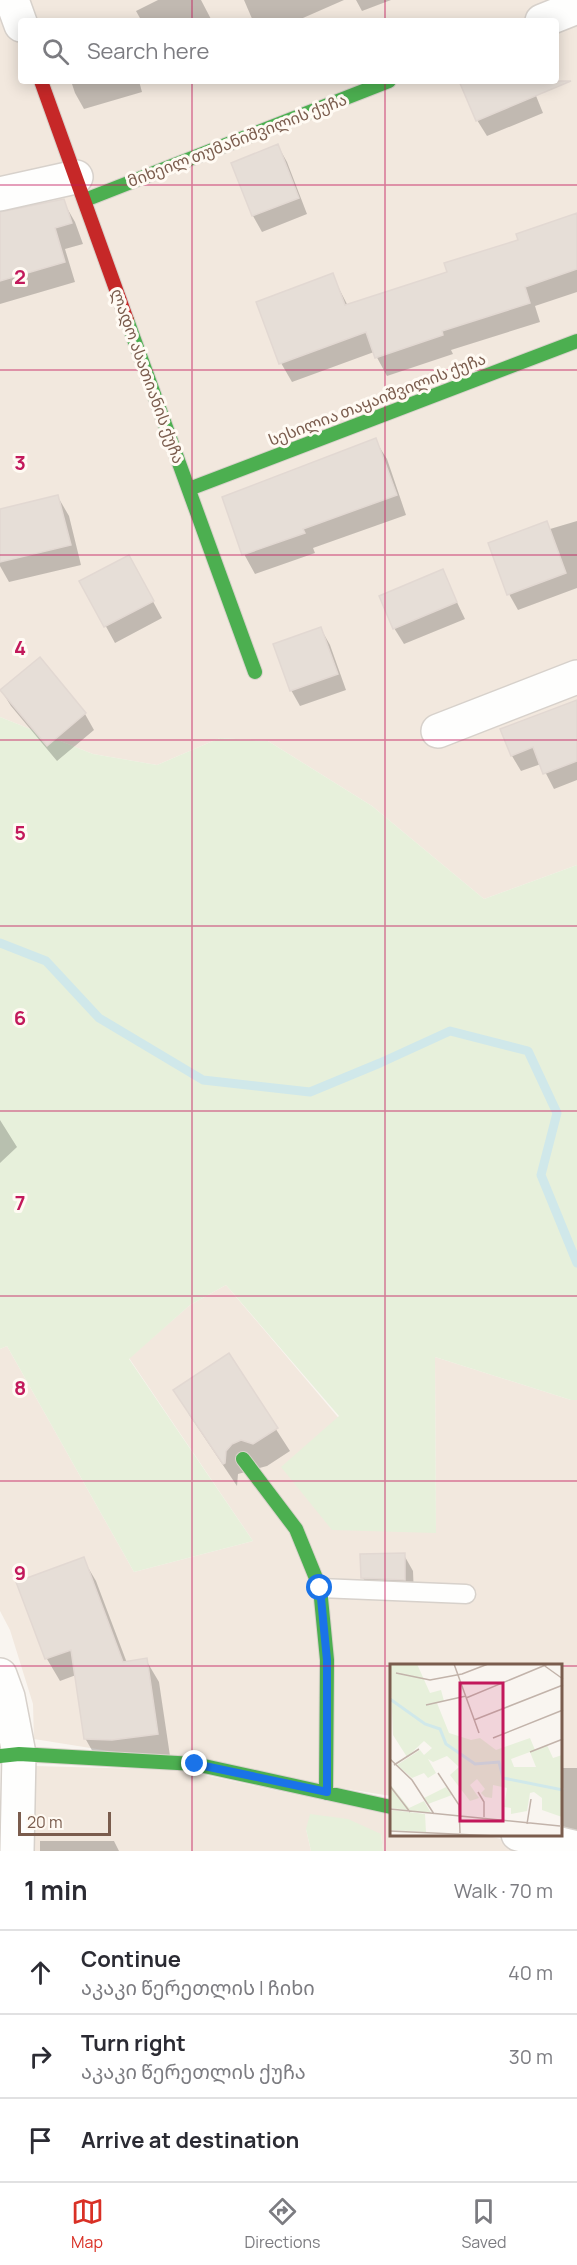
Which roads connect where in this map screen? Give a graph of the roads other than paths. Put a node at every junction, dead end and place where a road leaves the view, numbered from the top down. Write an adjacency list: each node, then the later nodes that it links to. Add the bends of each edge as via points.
1 (12, 0): 3 (street)
2 (577, 8): 4 (street)
3 (18, 18)
4 (550, 18)
5 (42, 84): 7 (street, ლადო ასათიანის ქუჩა)
6 (380, 84): 7 (street, მიხეილ თუმანიშვილის ქუჩა)
7 (80, 188): 8 (street); 10 (street, ლადო ასათიანის ქუჩა)
8 (0, 194)
9 (577, 340): 10 (street, სესილია თაყაიშვილის ქუჩა)
10 (189, 489): 11 (street, ლადო ასათიანის ქუჩა)
11 (255, 672)
12 (577, 676): 13 (street)
13 (438, 731)
14 (243, 1459): 15 (street, via 297,1529)
15 (320, 1588): 16 (lane); 19 (street, via 327,1660)
16 (466, 1594)
17 (0, 1675): 18 (street, via 8,1697)
18 (10, 1755): 19 (street, via 195,1764); 23 (street)
19 (327, 1792): 20 (street)
20 (390, 1807)
21 (526, 1836): 22 (street)
22 (577, 1848)
23 (17, 1851)

